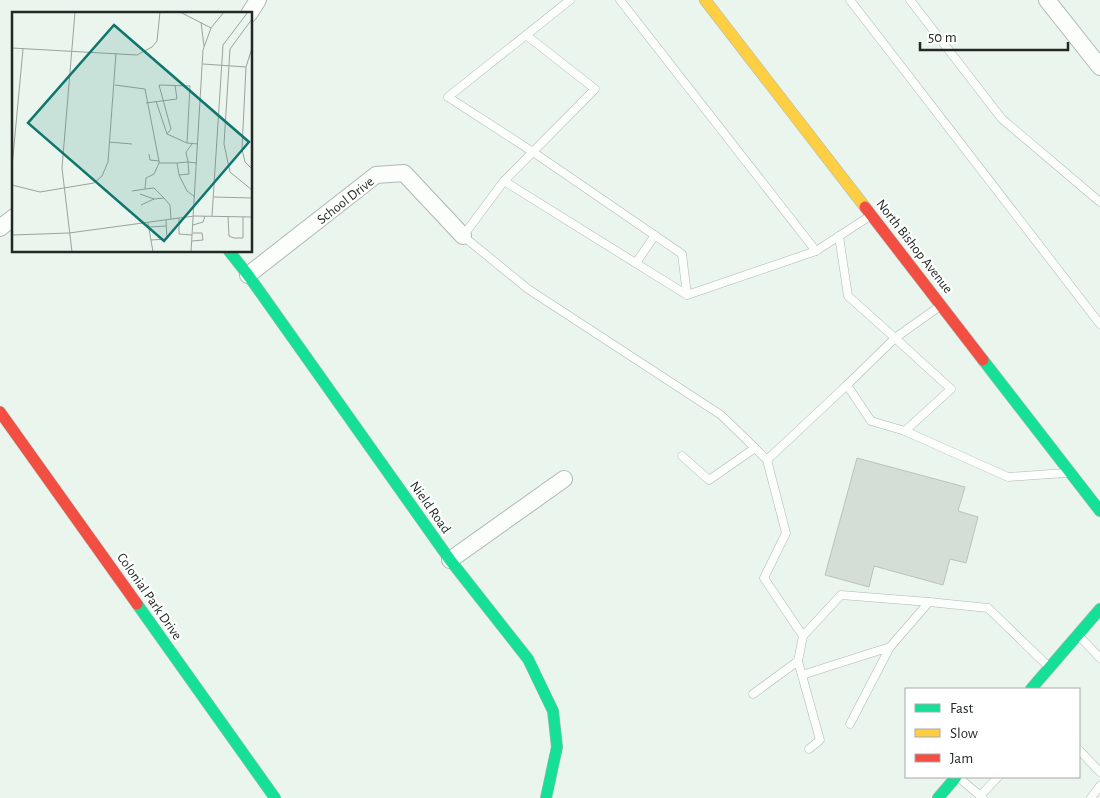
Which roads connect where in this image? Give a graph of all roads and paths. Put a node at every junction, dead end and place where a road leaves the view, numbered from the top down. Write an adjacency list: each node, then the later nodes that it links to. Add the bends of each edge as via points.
1 (258, 0): 8 (street)
2 (570, 0): 9 (lane)
3 (620, 0): 20 (lane)
4 (705, 0): 14 (street, North Bishop Avenue)
5 (850, 0): 26 (lane)
6 (910, 0): 13 (lane, via 1002,119)
7 (1047, 0): 10 (street)
8 (250, 12)
9 (526, 35): 11 (lane, via 595,90); 11 (lane, via 448,97)
10 (1100, 66)
11 (533, 152): 12 (lane); 17 (lane)
12 (504, 181): 18 (lane); 22 (lane)
13 (1100, 202)
14 (872, 215): 19 (lane); 25 (street, North Bishop Avenue)
15 (12, 219): 16 (street)
16 (0, 228)
17 (655, 235): 22 (lane); 24 (lane, via 682,254)
18 (463, 236): 23 (street, School Drive, via 404,173 376,175); 31 (lane, via 528,289 721,416)
19 (839, 236): 20 (lane); 27 (lane, via 848,296)
20 (816, 251): 24 (lane)
21 (230, 252): 23 (street, Nield Road)
22 (636, 263): 24 (lane)
23 (248, 275): 37 (street, Nield Road)
24 (687, 295)
25 (942, 305): 27 (lane); 34 (street, North Bishop Avenue)
26 (1100, 324)
27 (894, 338): 28 (lane); 30 (lane, via 951,389)
28 (847, 385): 30 (lane, via 871,421); 33 (lane)
29 (0, 412): 58 (street, Colonial Park Drive)
30 (904, 432): 34 (lane, via 1008,477)
31 (755, 448): 32 (lane, via 709,480); 33 (lane)
32 (682, 456)
33 (767, 460): 41 (lane, via 786,532 764,578)
34 (1070, 472): 36 (street, North Bishop Avenue)
35 (564, 480): 37 (street)
36 (1100, 511)
37 (450, 560): 59 (street, Nield Road, via 528,658 553,711 556,747)
38 (929, 602): 41 (lane, via 840,595); 42 (lane); 45 (lane, via 988,608)
39 (1100, 609): 40 (street)
40 (1078, 634): 43 (lane); 45 (street)
41 (803, 636): 44 (lane)
42 (890, 646): 46 (lane); 49 (lane)
43 (1100, 658)
44 (798, 661): 46 (lane); 48 (lane)
45 (1050, 668): 47 (street)
46 (802, 675): 50 (lane, via 820,740)
47 (1033, 688)
48 (753, 694)
49 (850, 724)
50 (809, 749)
51 (1080, 751): 52 (lane)
52 (1100, 772)
53 (956, 778): 60 (street)
54 (958, 778): 57 (lane)
55 (997, 778): 57 (lane)
56 (1100, 786): 61 (lane)
57 (982, 797)
58 (275, 798)
59 (546, 798)
60 (938, 798)
61 (1091, 798)

